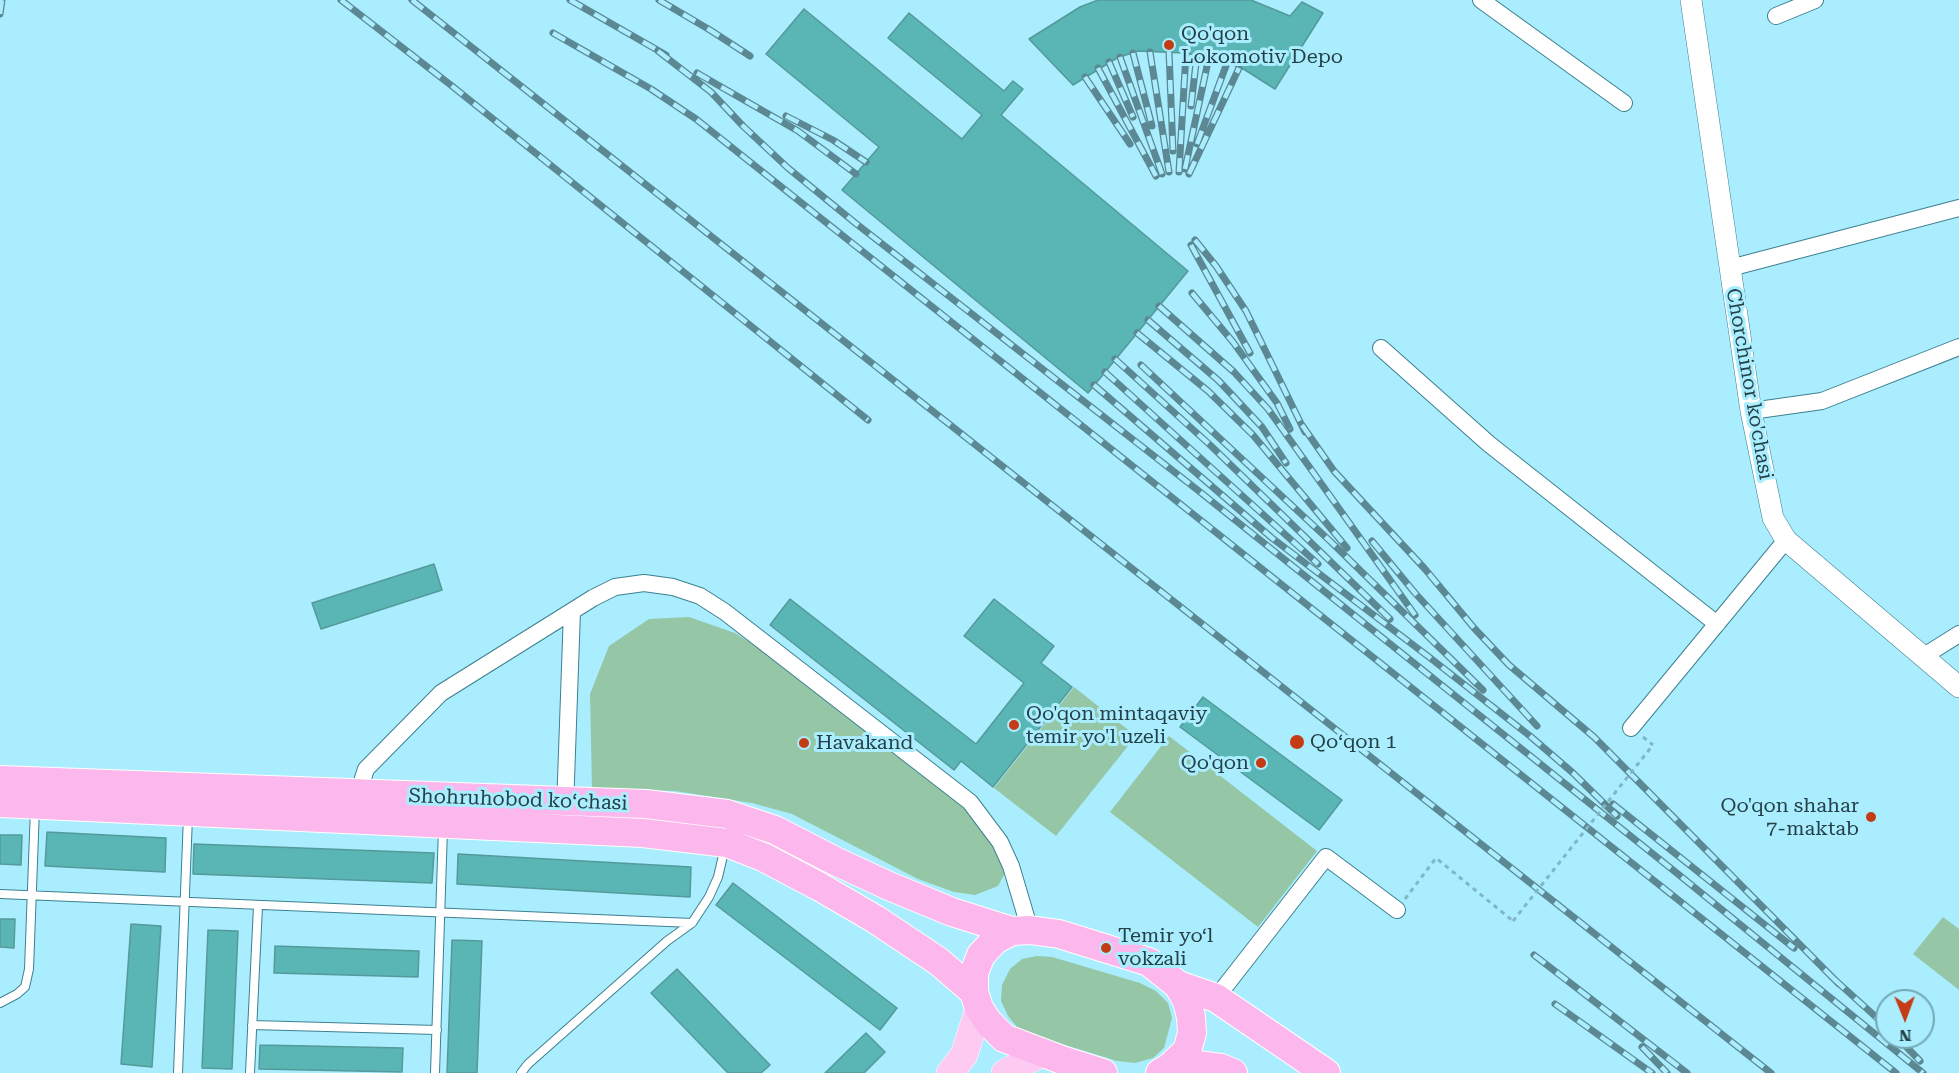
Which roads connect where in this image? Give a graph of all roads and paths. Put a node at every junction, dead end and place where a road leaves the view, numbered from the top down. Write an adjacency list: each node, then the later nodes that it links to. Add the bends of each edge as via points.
1 (1480, 0): 5 (street)
2 (1691, 0): 7 (street, Chorchinor ko'chasi)
3 (1815, 0): 4 (street)
4 (1776, 16)
5 (1624, 103)
6 (1959, 208): 7 (street)
7 (1730, 268): 10 (street, Chorchinor ko'chasi)
8 (1959, 347): 10 (street, via 1822,401)
9 (1381, 348): 13 (street, via 1489,444)
10 (1751, 411): 11 (street, Chorchinor ko'chasi, via 1773,518)
11 (1786, 540): 13 (street); 15 (street, Chorchinor ko'chasi)
12 (572, 611): 20 (street, via 441,693 366,769); 24 (street); 34 (street, via 615,587 644,583 700,596 725,612 970,802 1000,842 1011,866)
13 (1718, 624): 17 (street)
14 (1959, 634): 15 (street)
15 (1924, 656): 16 (street, Chorchinor ko'chasi)
16 (1959, 687)
17 (1631, 728)
18 (1653, 745): 31 (path, bridge, via 1513,921 1436,858)
19 (0, 780): 20 (highway, Shohruhobod koʻchasi)
20 (358, 794): 24 (highway, Shohruhobod koʻchasi)
21 (0, 803): 22 (highway, Shohruhobod koʻchasi)
22 (35, 804): 23 (highway, Shohruhobod koʻchasi); 28 (lane)
23 (189, 812): 25 (highway, Shohruhobod koʻchasi); 29 (lane)
24 (564, 815): 25 (highway, Shohruhobod koʻchasi); 26 (highway, Shohruhobod koʻchasi, via 643,833); 34 (highway, Shohruhobod koʻchasi, via 646,804 727,814 775,830 952,912)
25 (443, 823): 32 (lane)
26 (726, 843): 33 (lane, via 717,877); 37 (highway, Shohruhobod koʻchasi, via 763,857 857,909 938,961)
27 (0, 894): 28 (lane)
28 (31, 895): 29 (lane); 38 (lane, via 25,987)
29 (186, 902): 30 (lane); 43 (lane)
30 (258, 906): 32 (lane); 39 (lane)
31 (1397, 910): 36 (street, via 1326,856)
32 (440, 913): 33 (lane); 40 (lane)
33 (692, 923): 46 (lane)
34 (1021, 931): 35 (highway, Shohruhobod koʻchasi, via 1059,934 1149,962); 37 (highway, via 995,940 981,955 974,974)
35 (1178, 985): 36 (highway); 42 (highway, via 1187,1001 1192,1033 1187,1051)
36 (1216, 998): 51 (highway)
37 (976, 1000): 41 (highway, Shohruhobod koʻchasi, via 988,1022 1004,1038); 47 (main road, via 964,1055)
38 (0, 1003)
39 (252, 1025): 40 (lane); 44 (lane)
40 (437, 1030): 45 (lane)
41 (1052, 1056): 48 (main road); 49 (highway, Shohruhobod koʻchasi)
42 (1165, 1070): 50 (highway, via 1197,1065)
43 (178, 1073)
44 (250, 1073)
45 (435, 1073)
46 (521, 1073)
47 (950, 1073)
48 (1005, 1073)
49 (1103, 1073)
50 (1233, 1073)
51 (1326, 1073)

